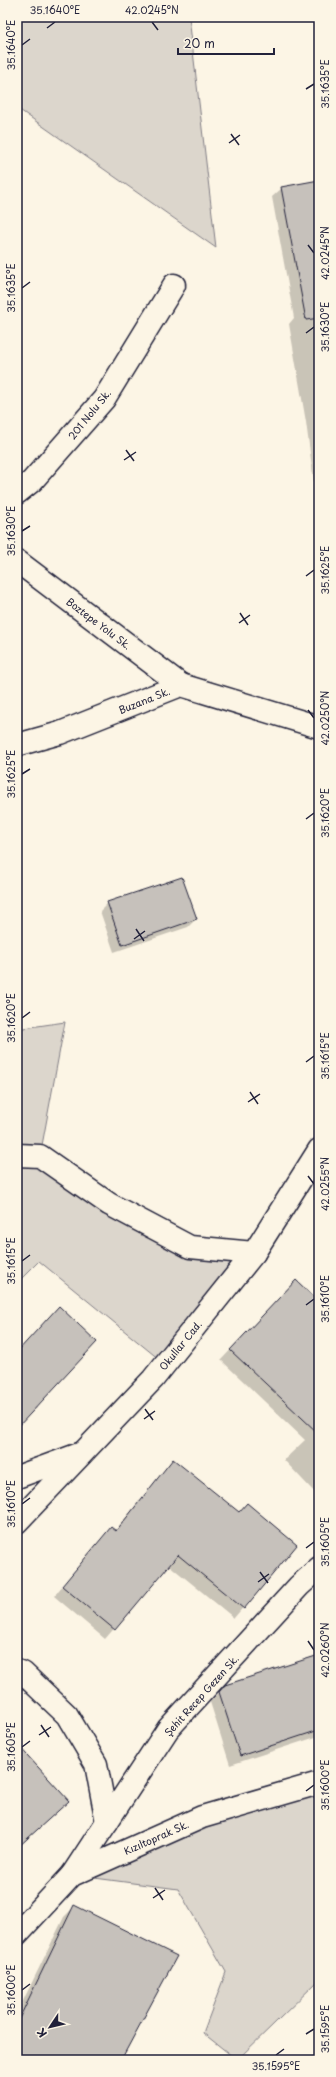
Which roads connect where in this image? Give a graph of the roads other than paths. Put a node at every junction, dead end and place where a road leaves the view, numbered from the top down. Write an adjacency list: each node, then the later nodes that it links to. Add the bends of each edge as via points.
1 (174, 285): 2 (street, 201 Nolu Sk., via 104,399 32,480)
2 (17, 493)
3 (17, 561): 4 (street, Boztepe Yolu Sk.)
4 (181, 685): 5 (street, Buzana Sk.); 6 (street, Buzana Sk., via 60,733)
5 (319, 727)
6 (17, 746)
7 (319, 1150): 9 (street, Okullar Cad.)
8 (17, 1155): 9 (street, via 40,1156 109,1204 190,1247)
9 (254, 1253): 10 (street, Okullar Cad., via 153,1380)
10 (82, 1453): 11 (street); 12 (street, Okullar Cad.)
11 (17, 1476)
12 (17, 1522)
13 (319, 1568): 16 (street, Şehit Recep Gezen Sk., via 299,1586 168,1729)
14 (17, 1671): 16 (street, via 23,1673 67,1715 96,1764)
15 (319, 1783): 17 (street, Kızıltoprak Sk., via 202,1817)
16 (107, 1822): 17 (street, Şehit Recep Gezen Sk.)
17 (72, 1875): 18 (street, Kızıltoprak Sk.)
18 (17, 1934)

